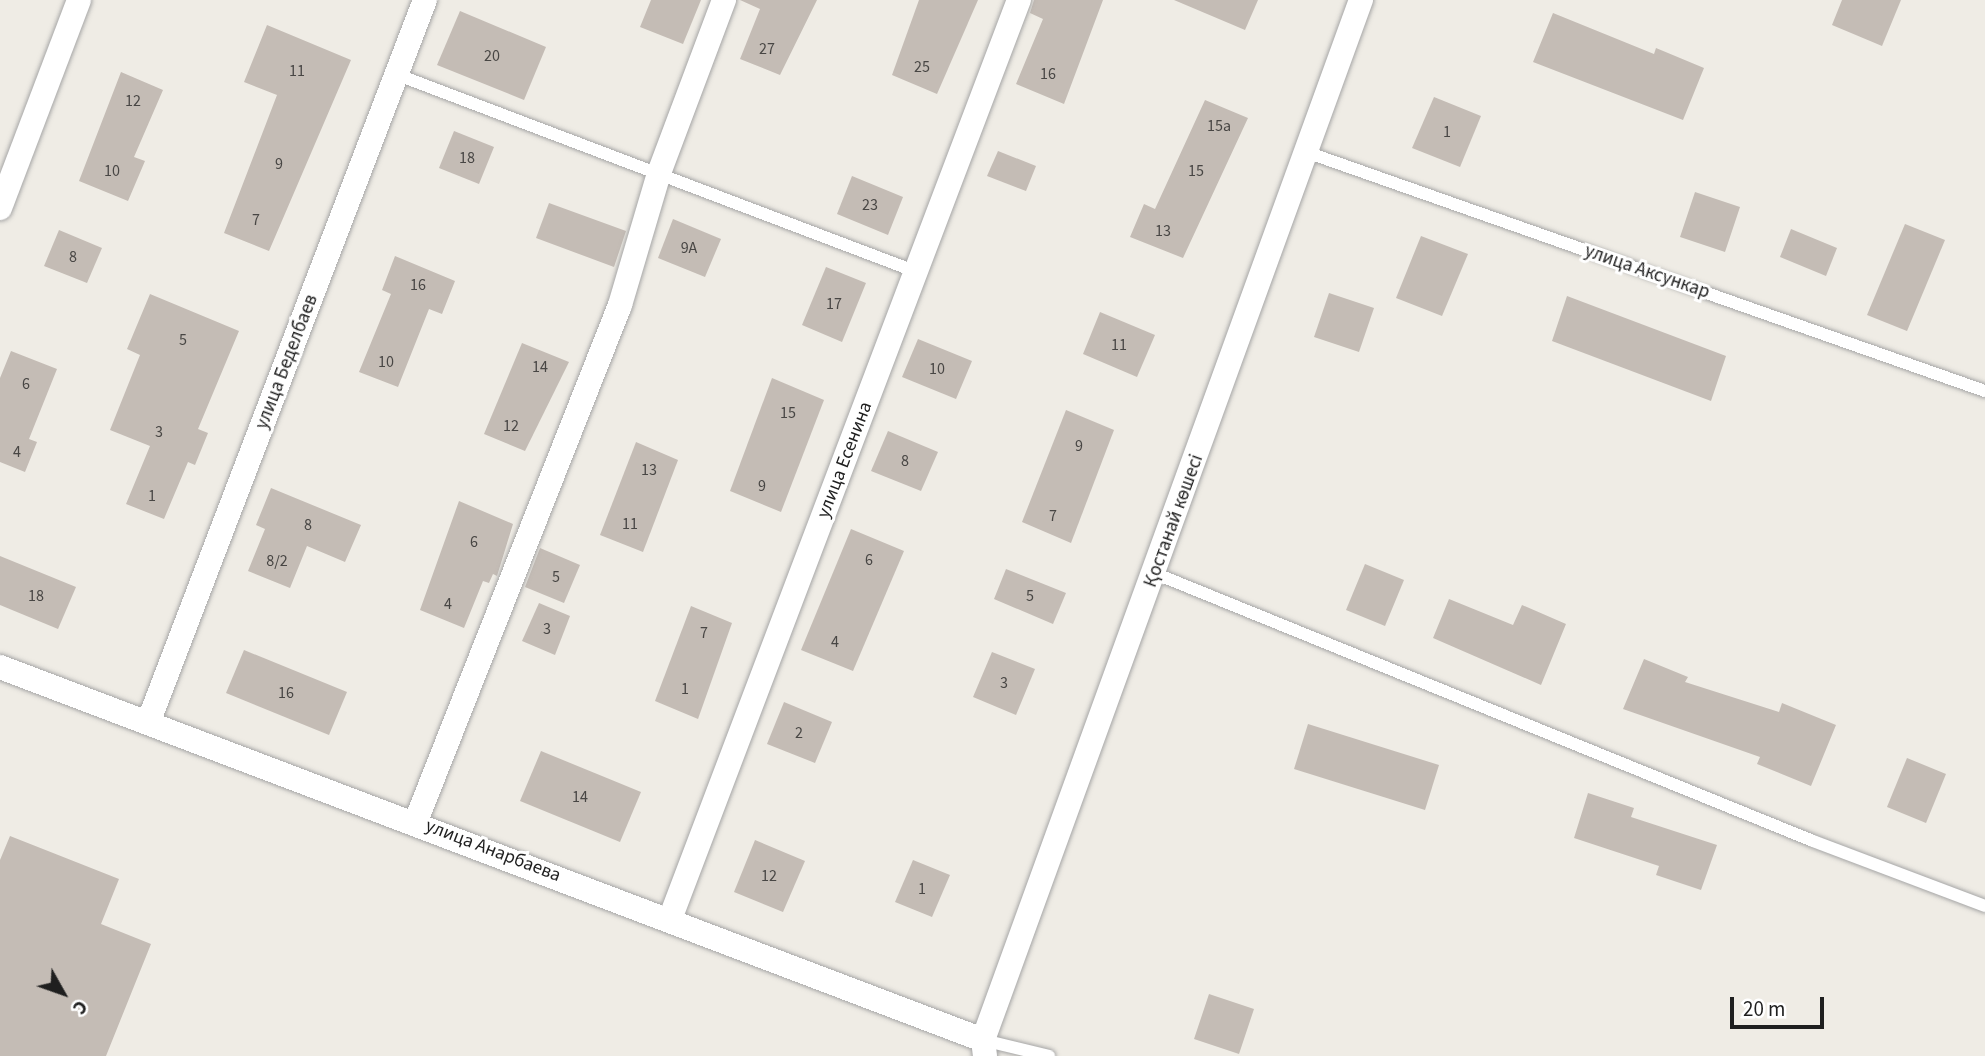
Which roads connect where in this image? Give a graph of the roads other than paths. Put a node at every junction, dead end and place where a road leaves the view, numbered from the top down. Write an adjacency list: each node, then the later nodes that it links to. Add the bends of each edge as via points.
1 (79, 0): 9 (street)
2 (425, 0): 6 (street, улица Беделбаев)
3 (724, 0): 8 (street)
4 (1019, 0): 10 (street, улица Есенина)
5 (1362, 0): 7 (street, Қостанай көшесі)
6 (398, 75): 8 (lane); 14 (street, улица Беделбаев)
7 (1309, 153): 11 (lane, улица Аксункар); 12 (street, Қостанай көшесі)
8 (659, 173): 10 (lane); 15 (street, via 620,304)
9 (0, 208)
10 (917, 272): 17 (street, улица Есенина)
11 (1985, 391)
12 (1154, 573): 16 (lane, via 1813,841); 18 (street, Қостанай көшесі)
13 (0, 667): 14 (street, улица Анарбаева)
14 (148, 723): 15 (street, улица Анарбаева)
15 (416, 821): 17 (street, улица Анарбаева)
16 (1985, 906)
17 (670, 919): 18 (street, улица Анарбаева)
18 (984, 1048): 19 (lane)
19 (1049, 1056)

